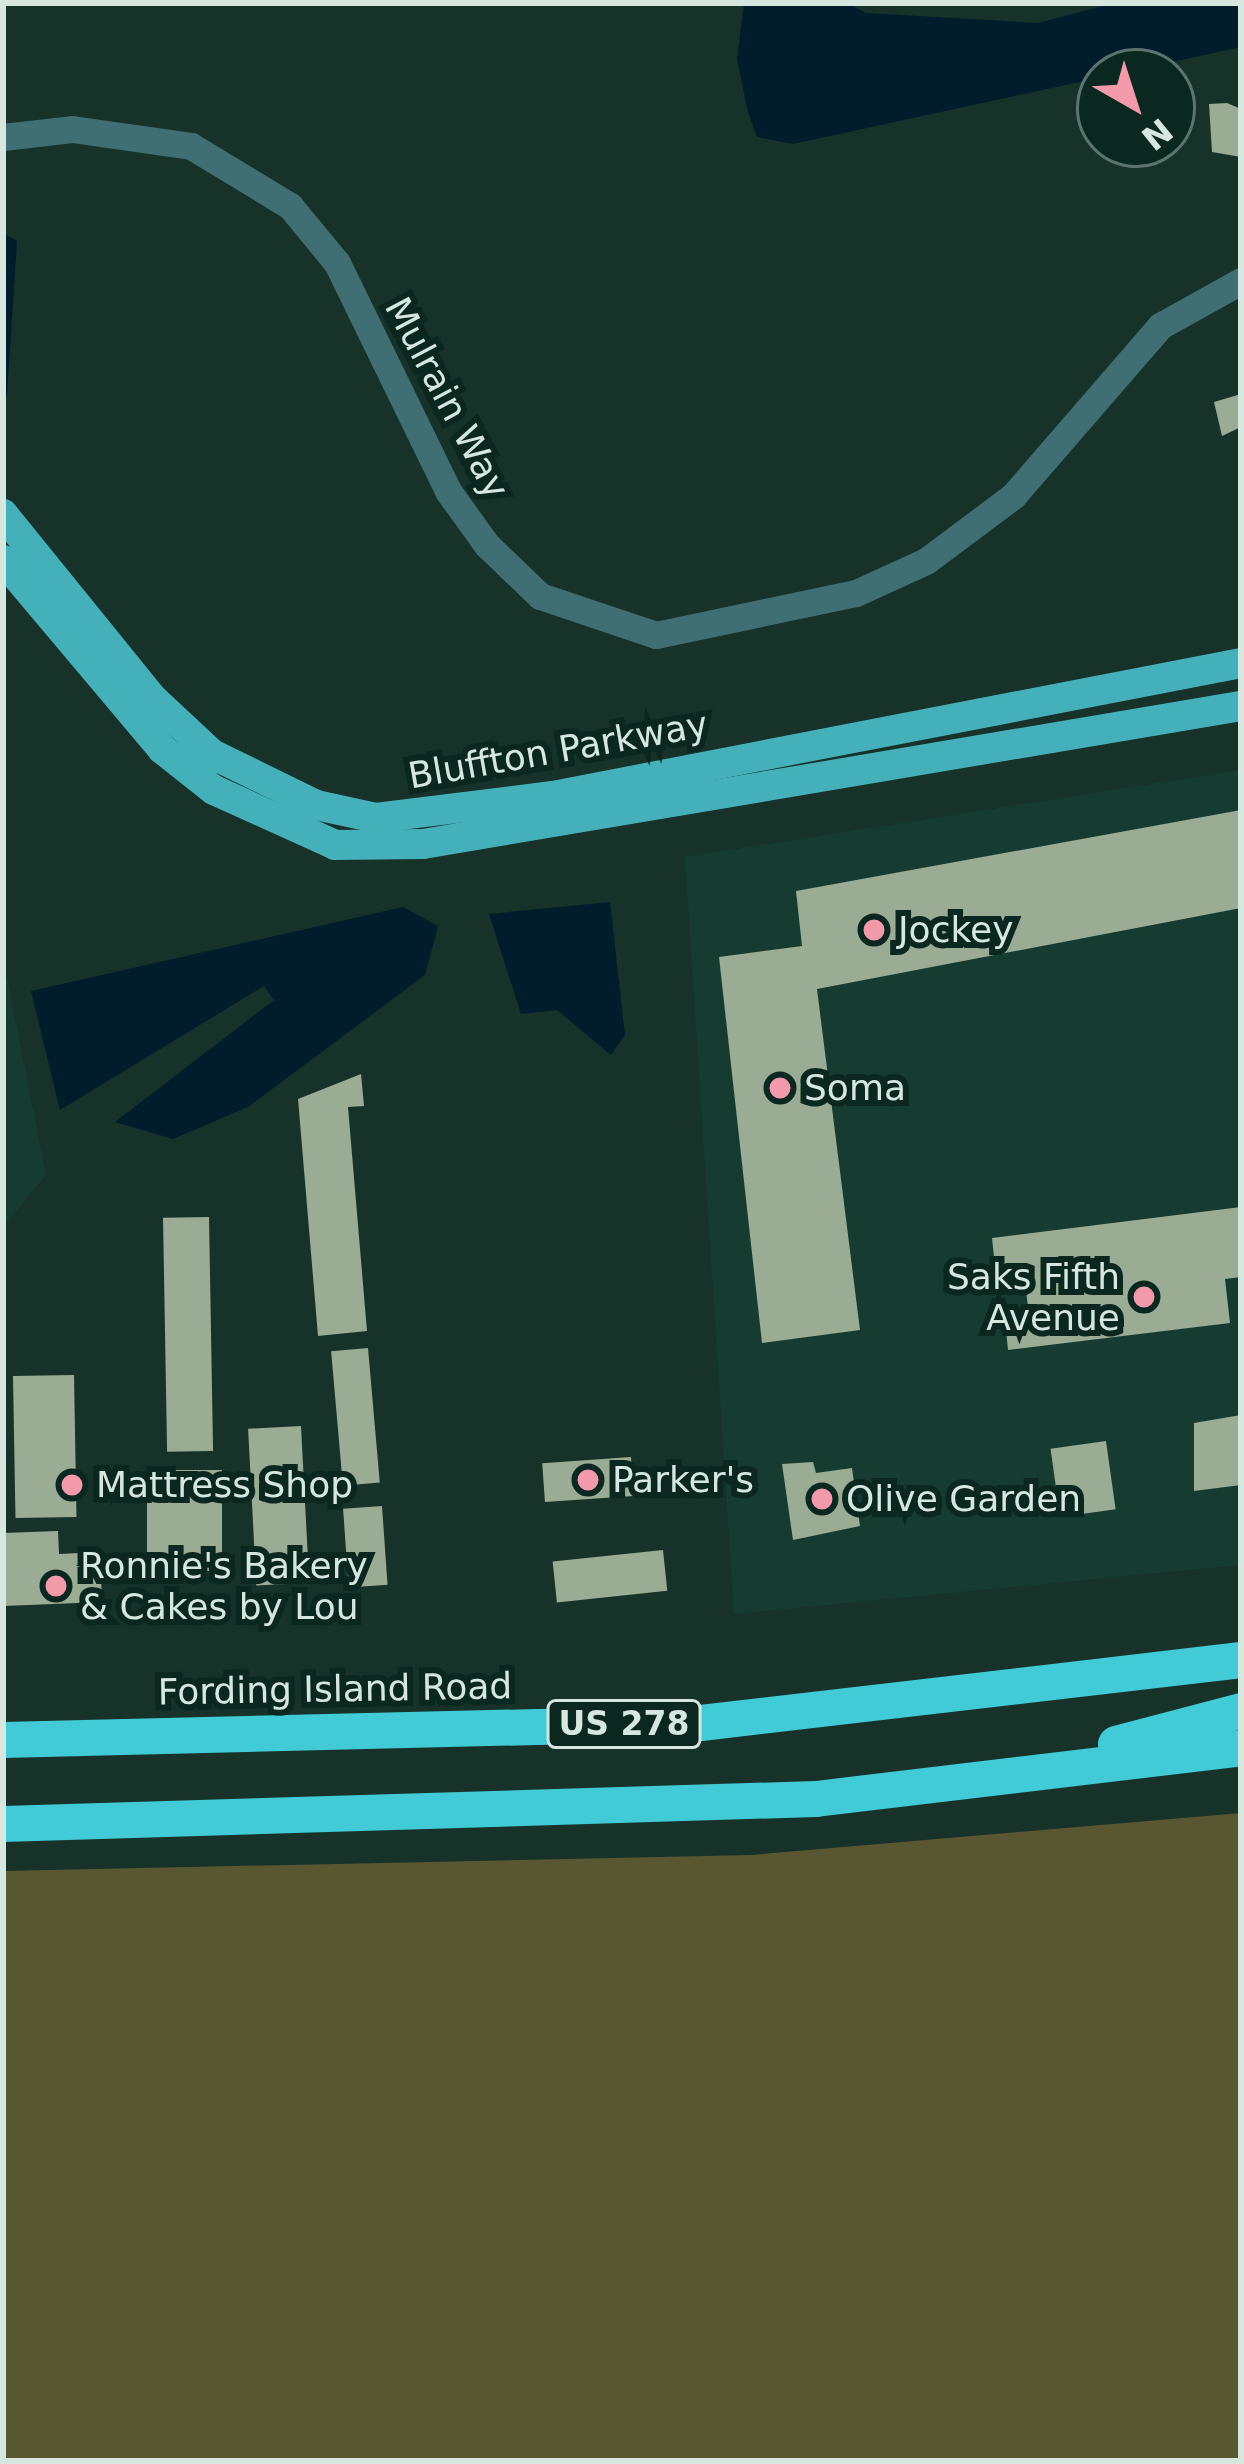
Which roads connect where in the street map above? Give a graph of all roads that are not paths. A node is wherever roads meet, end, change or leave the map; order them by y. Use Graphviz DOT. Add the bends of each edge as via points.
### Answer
graph roads {
  1 [pos="3,137"];
  2 [pos="1241,281"];
  3 [pos="3,514"];
  4 [pos="3,560"];
  5 [pos="1241,663"];
  6 [pos="1241,706"];
  7 [pos="1241,1660"];
  8 [pos="1241,1712"];
  9 [pos="3,1740"];
  10 [pos="1241,1748"];
  11 [pos="979,1779"];
  12 [pos="3,1824"];
  1 -- 2 [label="street, Mulrain Way" via="72,129 191,146 290,206 337,263 448,491 487,545 540,596 656,635 856,593 926,561 1013,496 1160,326"];
  3 -- 5 [label="main road, Bluffton Parkway" via="154,699 212,754 316,806 376,818 554,796"];
  4 -- 6 [label="main road, Bluffton Parkway" via="162,749 214,790 335,845 423,844"];
  7 -- 9 [label="highway, Fording Island Road / US 278" via="701,1723"];
  8 -- 11 [label="highway"];
  10 -- 11 [label="highway, US 278"];
  11 -- 12 [label="highway, US 278" via="816,1799"];
}
